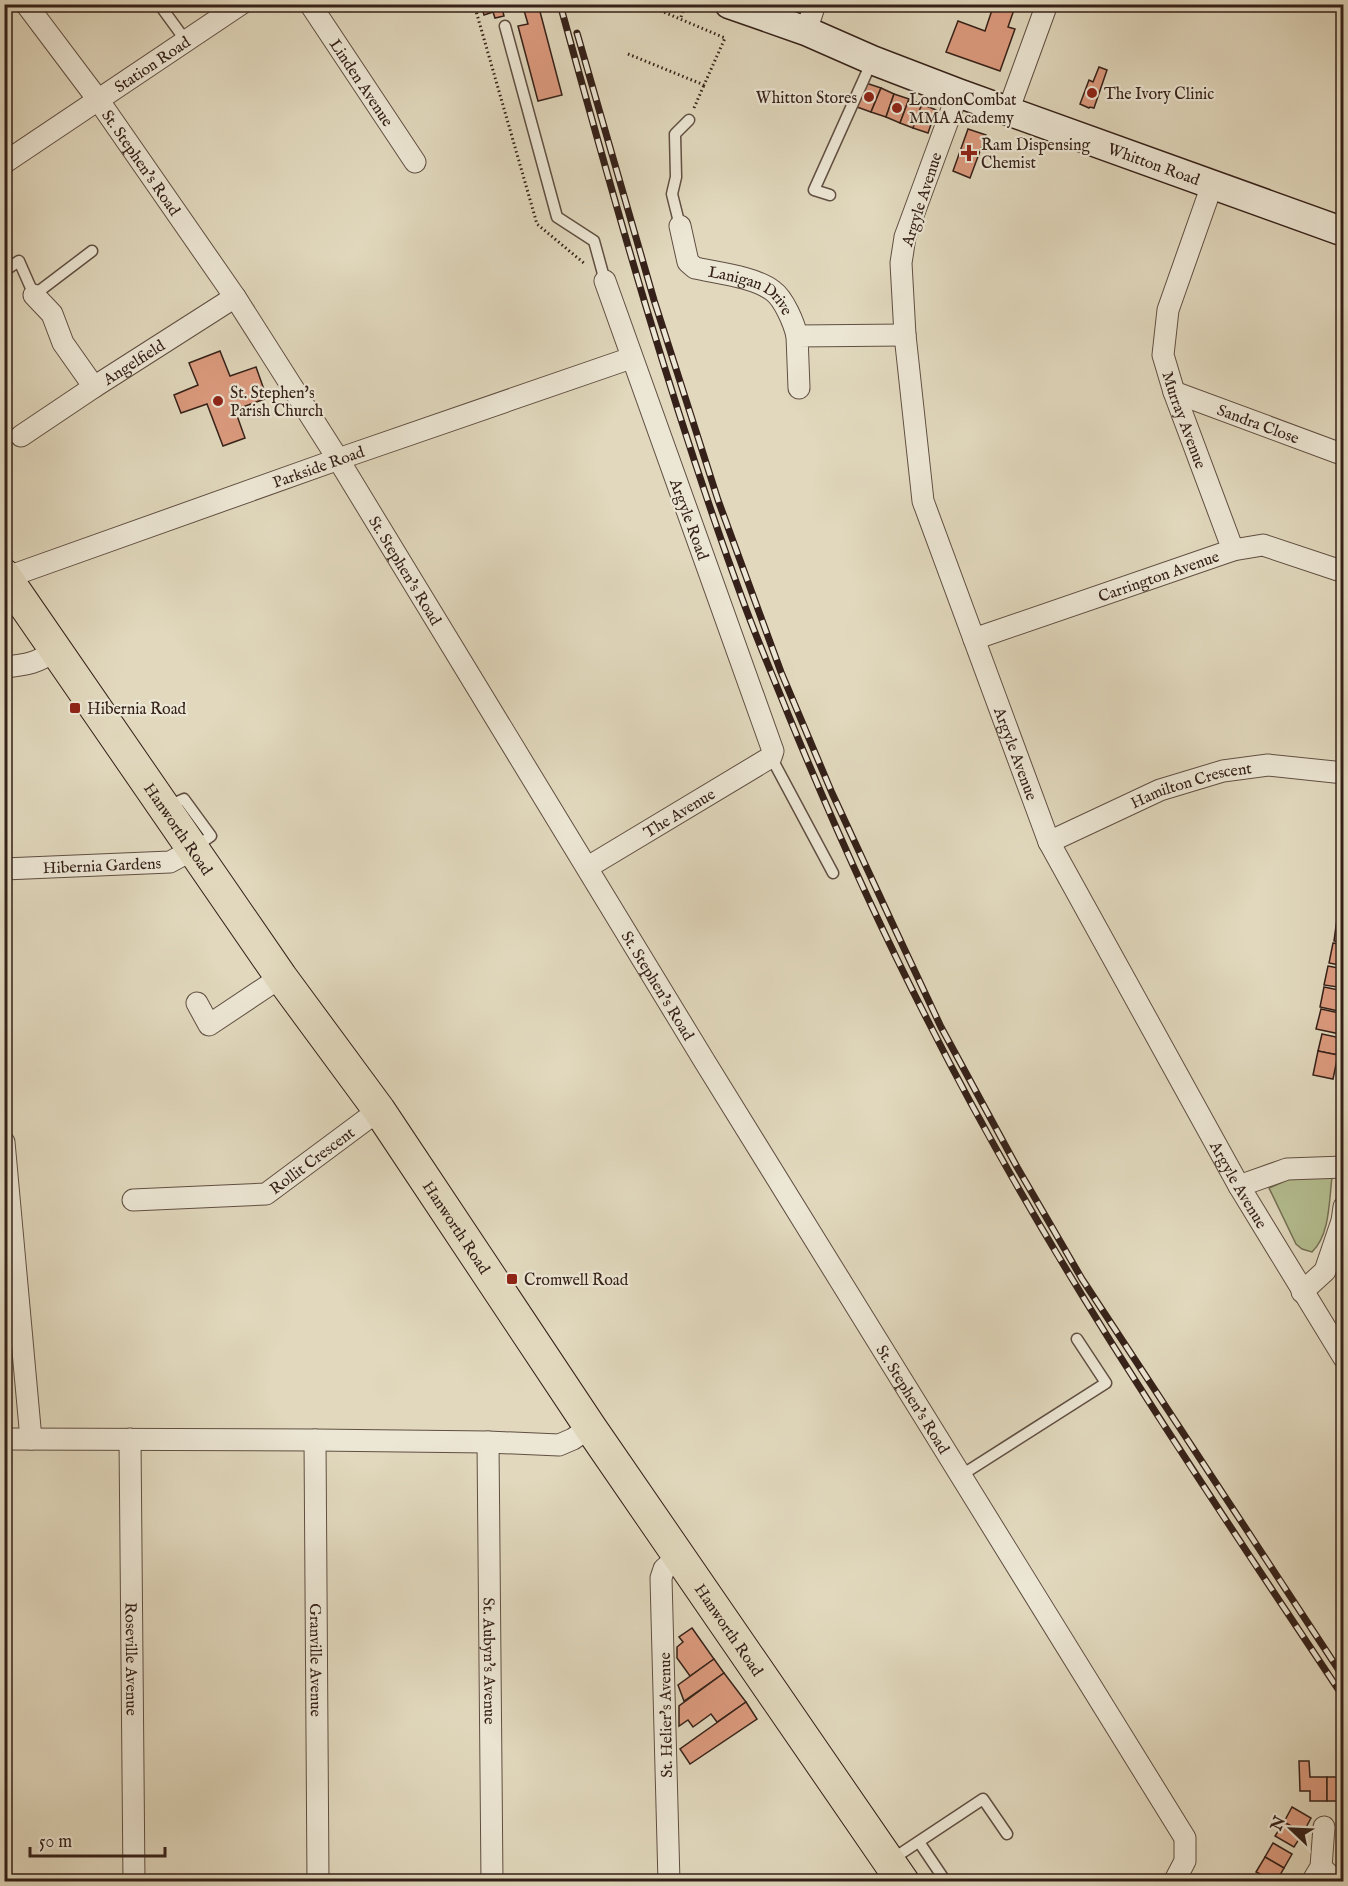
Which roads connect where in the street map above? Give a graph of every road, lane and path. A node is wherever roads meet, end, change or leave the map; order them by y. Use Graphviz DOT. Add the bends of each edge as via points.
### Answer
graph roads {
  1 [pos="26,4"];
  2 [pos="159,4"];
  3 [pos="241,4"];
  4 [pos="310,4"];
  5 [pos="685,4"];
  6 [pos="729,4"];
  7 [pos="1047,4"];
  8 [pos="647,5"];
  9 [pos="812,11"];
  10 [pos="680,18"];
  11 [pos="505,26"];
  12 [pos="186,41"];
  13 [pos="628,54"];
  14 [pos="872,60"];
  15 [pos="704,85"];
  16 [pos="958,93"];
  17 [pos="99,101"];
  18 [pos="1008,111"];
  19 [pos="689,120"];
  20 [pos="415,162"];
  21 [pos="4,163"];
  22 [pos="1212,185"];
  23 [pos="830,195"];
  24 [pos="680,226"];
  25 [pos="1344,232"];
  26 [pos="92,251"];
  27 [pos="4,271"];
  28 [pos="605,281"];
  29 [pos="34,295"];
  30 [pos="235,297"];
  31 [pos="905,335"];
  32 [pos="797,336"];
  33 [pos="631,358"];
  34 [pos="94,387"];
  35 [pos="799,388"];
  36 [pos="1174,392"];
  37 [pos="21,436"];
  38 [pos="1344,454"];
  39 [pos="338,459"];
  40 [pos="1233,550"];
  41 [pos="1344,572"];
  42 [pos="5,576"];
  43 [pos="974,639"];
  44 [pos="57,649"];
  45 [pos="4,667"];
  46 [pos="771,757"];
  47 [pos="1344,773"];
  48 [pos="1049,842"];
  49 [pos="194,849"];
  50 [pos="588,867"];
  51 [pos="4,869"];
  52 [pos="834,873"];
  53 [pos="281,977"];
  54 [pos="197,1003"];
  55 [pos="379,1110"];
  56 [pos="4,1142"];
  57 [pos="1344,1167"];
  58 [pos="1239,1186"];
  59 [pos="133,1200"];
  60 [pos="1344,1207"];
  61 [pos="1302,1292"];
  62 [pos="1077,1339"];
  63 [pos="1344,1358"];
  64 [pos="590,1427"];
  65 [pos="4,1439"];
  66 [pos="31,1439"];
  67 [pos="130,1439"];
  68 [pos="315,1440"];
  69 [pos="488,1442"];
  70 [pos="960,1476"];
  71 [pos="679,1556"];
  72 [pos="1324,1827"];
  73 [pos="1007,1834"];
  74 [pos="919,1842"];
  75 [pos="896,1871"];
  76 [pos="1323,1877"];
  77 [pos="134,1881"];
  78 [pos="318,1881"];
  79 [pos="492,1881"];
  80 [pos="669,1881"];
  81 [pos="946,1881"];
  82 [pos="1174,1881"];
  1 -- 17 [label="street, St. Stephen's Road"];
  2 -- 12 [label="lane"];
  3 -- 12 [label="street, Station Road"];
  4 -- 20 [label="street, Linden Avenue"];
  5 -- 10 [label="path"];
  6 -- 9 [label="main road, Whitton Road"];
  7 -- 18 [label="street"];
  8 -- 10 [label="path"];
  9 -- 14 [label="main road, Whitton Road"];
  10 -- 15 [label="path" via="725,38"];
  11 -- 28 [label="lane" via="557,217 594,241"];
  12 -- 17 [label="street, Station Road"];
  13 -- 15 [label="path"];
  14 -- 16 [label="main road, Whitton Road"];
  14 -- 23 [label="lane" via="814,190"];
  15 -- 19 [label="path"];
  16 -- 18 [label="main road, Whitton Road"];
  16 -- 31 [label="street, Argyle Avenue" via="904,237"];
  17 -- 21 [label="street, Station Road"];
  17 -- 30 [label="street, St. Stephen's Road"];
  18 -- 22 [label="main road, Whitton Road"];
  19 -- 24 [label="lane" via="675,134 676,177 672,194"];
  22 -- 25 [label="main road, Whitton Road"];
  22 -- 36 [label="street, Murray Avenue" via="1168,310 1163,355"];
  24 -- 32 [label="street, Lanigan Drive" via="688,262 695,268 759,283 775,292 794,321"];
  26 -- 29 [label="lane"];
  27 -- 29 [label="lane" via="19,261"];
  28 -- 33 [label="street, Argyle Road"];
  29 -- 34 [label="street, Angelfield" via="52,314 63,343"];
  30 -- 34 [label="street, Angelfield"];
  30 -- 39 [label="street, St. Stephen's Road"];
  31 -- 32 [label="street, Lanigan Drive"];
  31 -- 43 [label="street, Argyle Avenue" via="923,501"];
  32 -- 35 [label="street, Lanigan Drive"];
  33 -- 39 [label="street, Parkside Road"];
  33 -- 46 [label="street, Argyle Road" via="773,751"];
  34 -- 37 [label="street"];
  36 -- 38 [label="street, Sandra Close"];
  36 -- 40 [label="street, Murray Avenue"];
  39 -- 42 [label="street, Parkside Road"];
  39 -- 50 [label="street, St. Stephen's Road"];
  40 -- 41 [label="street, Carrington Avenue" via="1263,545"];
  40 -- 43 [label="street, Carrington Avenue"];
  42 -- 44 [label="main road, Hanworth Road"];
  43 -- 48 [label="street, Argyle Avenue"];
  44 -- 45 [label="street" via="27,665"];
  44 -- 49 [label="main road, Hanworth Road"];
  46 -- 50 [label="street, The Avenue"];
  46 -- 52 [label="lane"];
  47 -- 48 [label="street, Hamilton Crescent" via="1268,765 1223,771 1160,790"];
  48 -- 58 [label="street, Argyle Avenue"];
  49 -- 51 [label="street, Hibernia Gardens" via="170,862"];
  49 -- 53 [label="main road, Hanworth Road"];
  50 -- 70 [label="street, St. Stephen's Road"];
  53 -- 54 [label="street" via="209,1025"];
  53 -- 55 [label="main road, Hanworth Road"];
  55 -- 59 [label="street, Rollit Crescent" via="266,1194"];
  55 -- 64 [label="main road, Hanworth Road"];
  56 -- 66 [label="street"];
  57 -- 58 [label="street" via="1287,1169"];
  58 -- 61 [label="street, Argyle Avenue"];
  60 -- 61 [label="street" via="1325,1271"];
  61 -- 63 [label="street, Argyle Avenue"];
  62 -- 70 [label="lane" via="1106,1383"];
  64 -- 69 [label="street" via="559,1445"];
  64 -- 71 [label="main road, Hanworth Road"];
  65 -- 66 [label="street"];
  66 -- 67 [label="street"];
  67 -- 68 [label="street"];
  67 -- 77 [label="street, Roseville Avenue"];
  68 -- 69 [label="street"];
  68 -- 78 [label="street, Granville Avenue"];
  69 -- 79 [label="street, St. Aubyn's Avenue"];
  70 -- 82 [label="street, St. Stephen's Road" via="1185,1838 1185,1861"];
  71 -- 75 [label="main road, Hanworth Road"];
  71 -- 80 [label="street, St. Helier's Avenue" via="664,1569 661,1578"];
  72 -- 76 [label="street"];
  73 -- 74 [label="lane" via="982,1798"];
  74 -- 75 [label="lane"];
  74 -- 81 [label="lane"];
}
